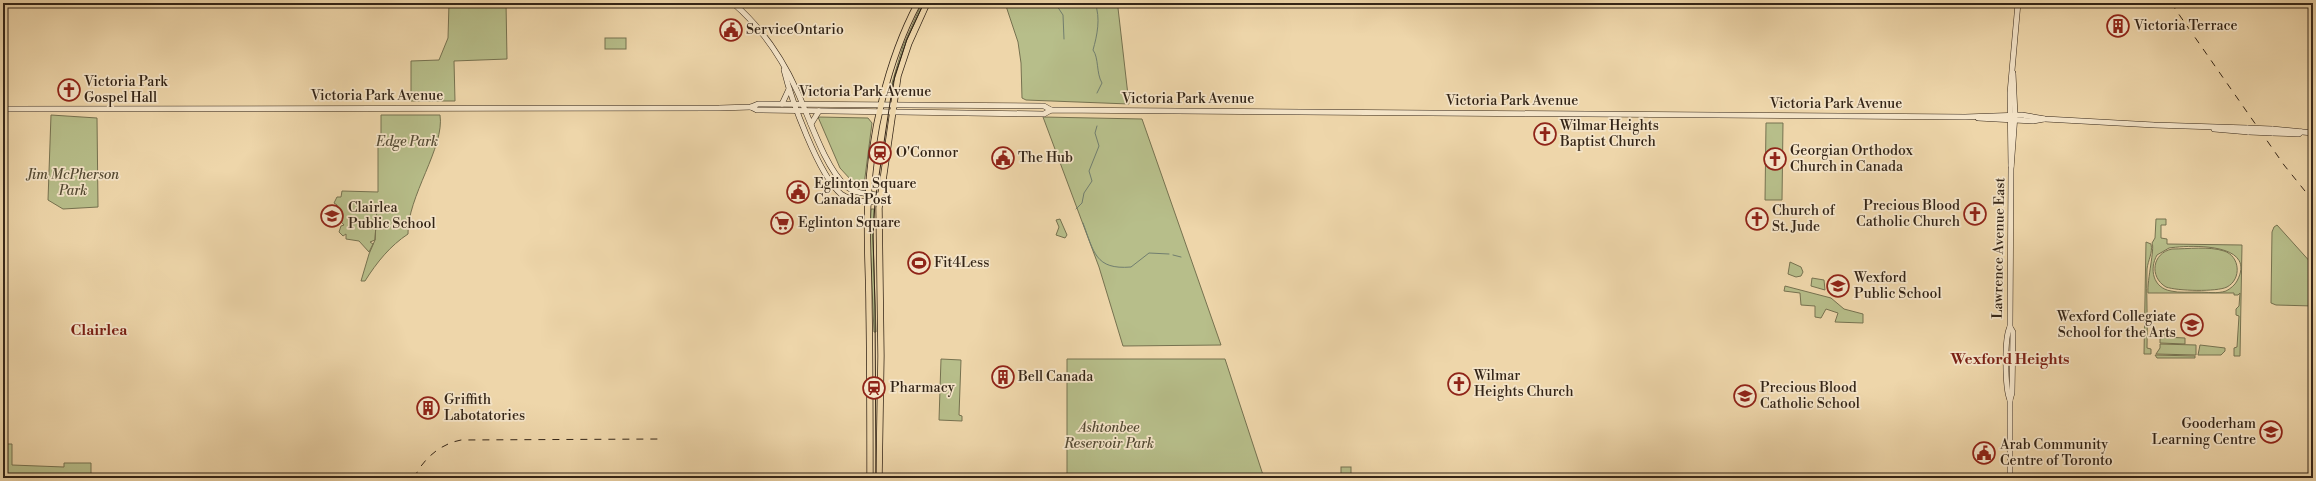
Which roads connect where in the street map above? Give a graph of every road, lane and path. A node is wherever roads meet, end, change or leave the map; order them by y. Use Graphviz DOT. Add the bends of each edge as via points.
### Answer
graph roads {
  1 [pos="733,3"];
  2 [pos="918,3"];
  3 [pos="928,3"];
  4 [pos="2018,3"];
  5 [pos="782,63"];
  6 [pos="789,86"];
  7 [pos="782,104"];
  8 [pos="795,104"];
  9 [pos="803,104"];
  10 [pos="882,104"];
  11 [pos="893,104"];
  12 [pos="750,107"];
  13 [pos="3,109"];
  14 [pos="786,110"];
  15 [pos="1051,110"];
  16 [pos="798,111"];
  17 [pos="806,111"];
  18 [pos="819,111"];
  19 [pos="880,112"];
  20 [pos="892,112"];
  21 [pos="2012,117"];
  22 [pos="803,123"];
  23 [pos="811,124"];
  24 [pos="2313,133"];
  25 [pos="868,194"];
  26 [pos="880,195"];
  27 [pos="868,202"];
  28 [pos="879,202"];
  29 [pos="870,478"];
  30 [pos="879,478"];
  31 [pos="2010,478"];
  1 -- 5 [label="main road" via="759,29"];
  2 -- 10 [label="main road" via="898,45"];
  3 -- 11 [label="main road" via="904,54"];
  4 -- 21 [label="main road, Lawrence Avenue East" via="2012,73"];
  5 -- 6 [label="main road"];
  5 -- 9 [label="main road"];
  6 -- 7 [label="main road"];
  6 -- 8 [label="main road"];
  7 -- 8 [label="main road, Victoria Park Avenue"];
  7 -- 12 [label="main road, Victoria Park Avenue" via="758,104"];
  8 -- 9 [label="main road, Victoria Park Avenue"];
  8 -- 16 [label="main road"];
  9 -- 10 [label="main road, Victoria Park Avenue"];
  9 -- 17 [label="main road"];
  10 -- 11 [label="main road, Victoria Park Avenue"];
  10 -- 19 [label="main road"];
  11 -- 15 [label="main road, Victoria Park Avenue" via="1044,106"];
  11 -- 20 [label="main road"];
  12 -- 13 [label="main road, Victoria Park Avenue"];
  12 -- 14 [label="main road, Victoria Park Avenue" via="757,110"];
  14 -- 16 [label="main road, Victoria Park Avenue"];
  14 -- 22 [label="main road"];
  15 -- 20 [label="main road, Victoria Park Avenue" via="1044,114"];
  15 -- 21 [label="main road, Victoria Park Avenue"];
  16 -- 17 [label="main road, Victoria Park Avenue"];
  16 -- 22 [label="main road"];
  17 -- 18 [label="main road, Victoria Park Avenue"];
  17 -- 23 [label="main road"];
  18 -- 19 [label="main road, Victoria Park Avenue"];
  18 -- 23 [label="main road"];
  19 -- 20 [label="main road, Victoria Park Avenue"];
  19 -- 25 [label="main road"];
  20 -- 26 [label="main road"];
  21 -- 24 [label="main road, Victoria Park Avenue, bridge" via="2034,116 2045,119"];
  21 -- 31 [label="main road, Lawrence Avenue East" via="2009,160 2012,169 2010,327 2007,332"];
  22 -- 27 [label="main road" via="833,186 847,197"];
  23 -- 25 [label="main road" via="841,181 851,190"];
  25 -- 26 [label="main road"];
  25 -- 27 [label="main road"];
  26 -- 28 [label="main road"];
  27 -- 28 [label="main road"];
  27 -- 29 [label="main road"];
  28 -- 30 [label="main road"];
}
